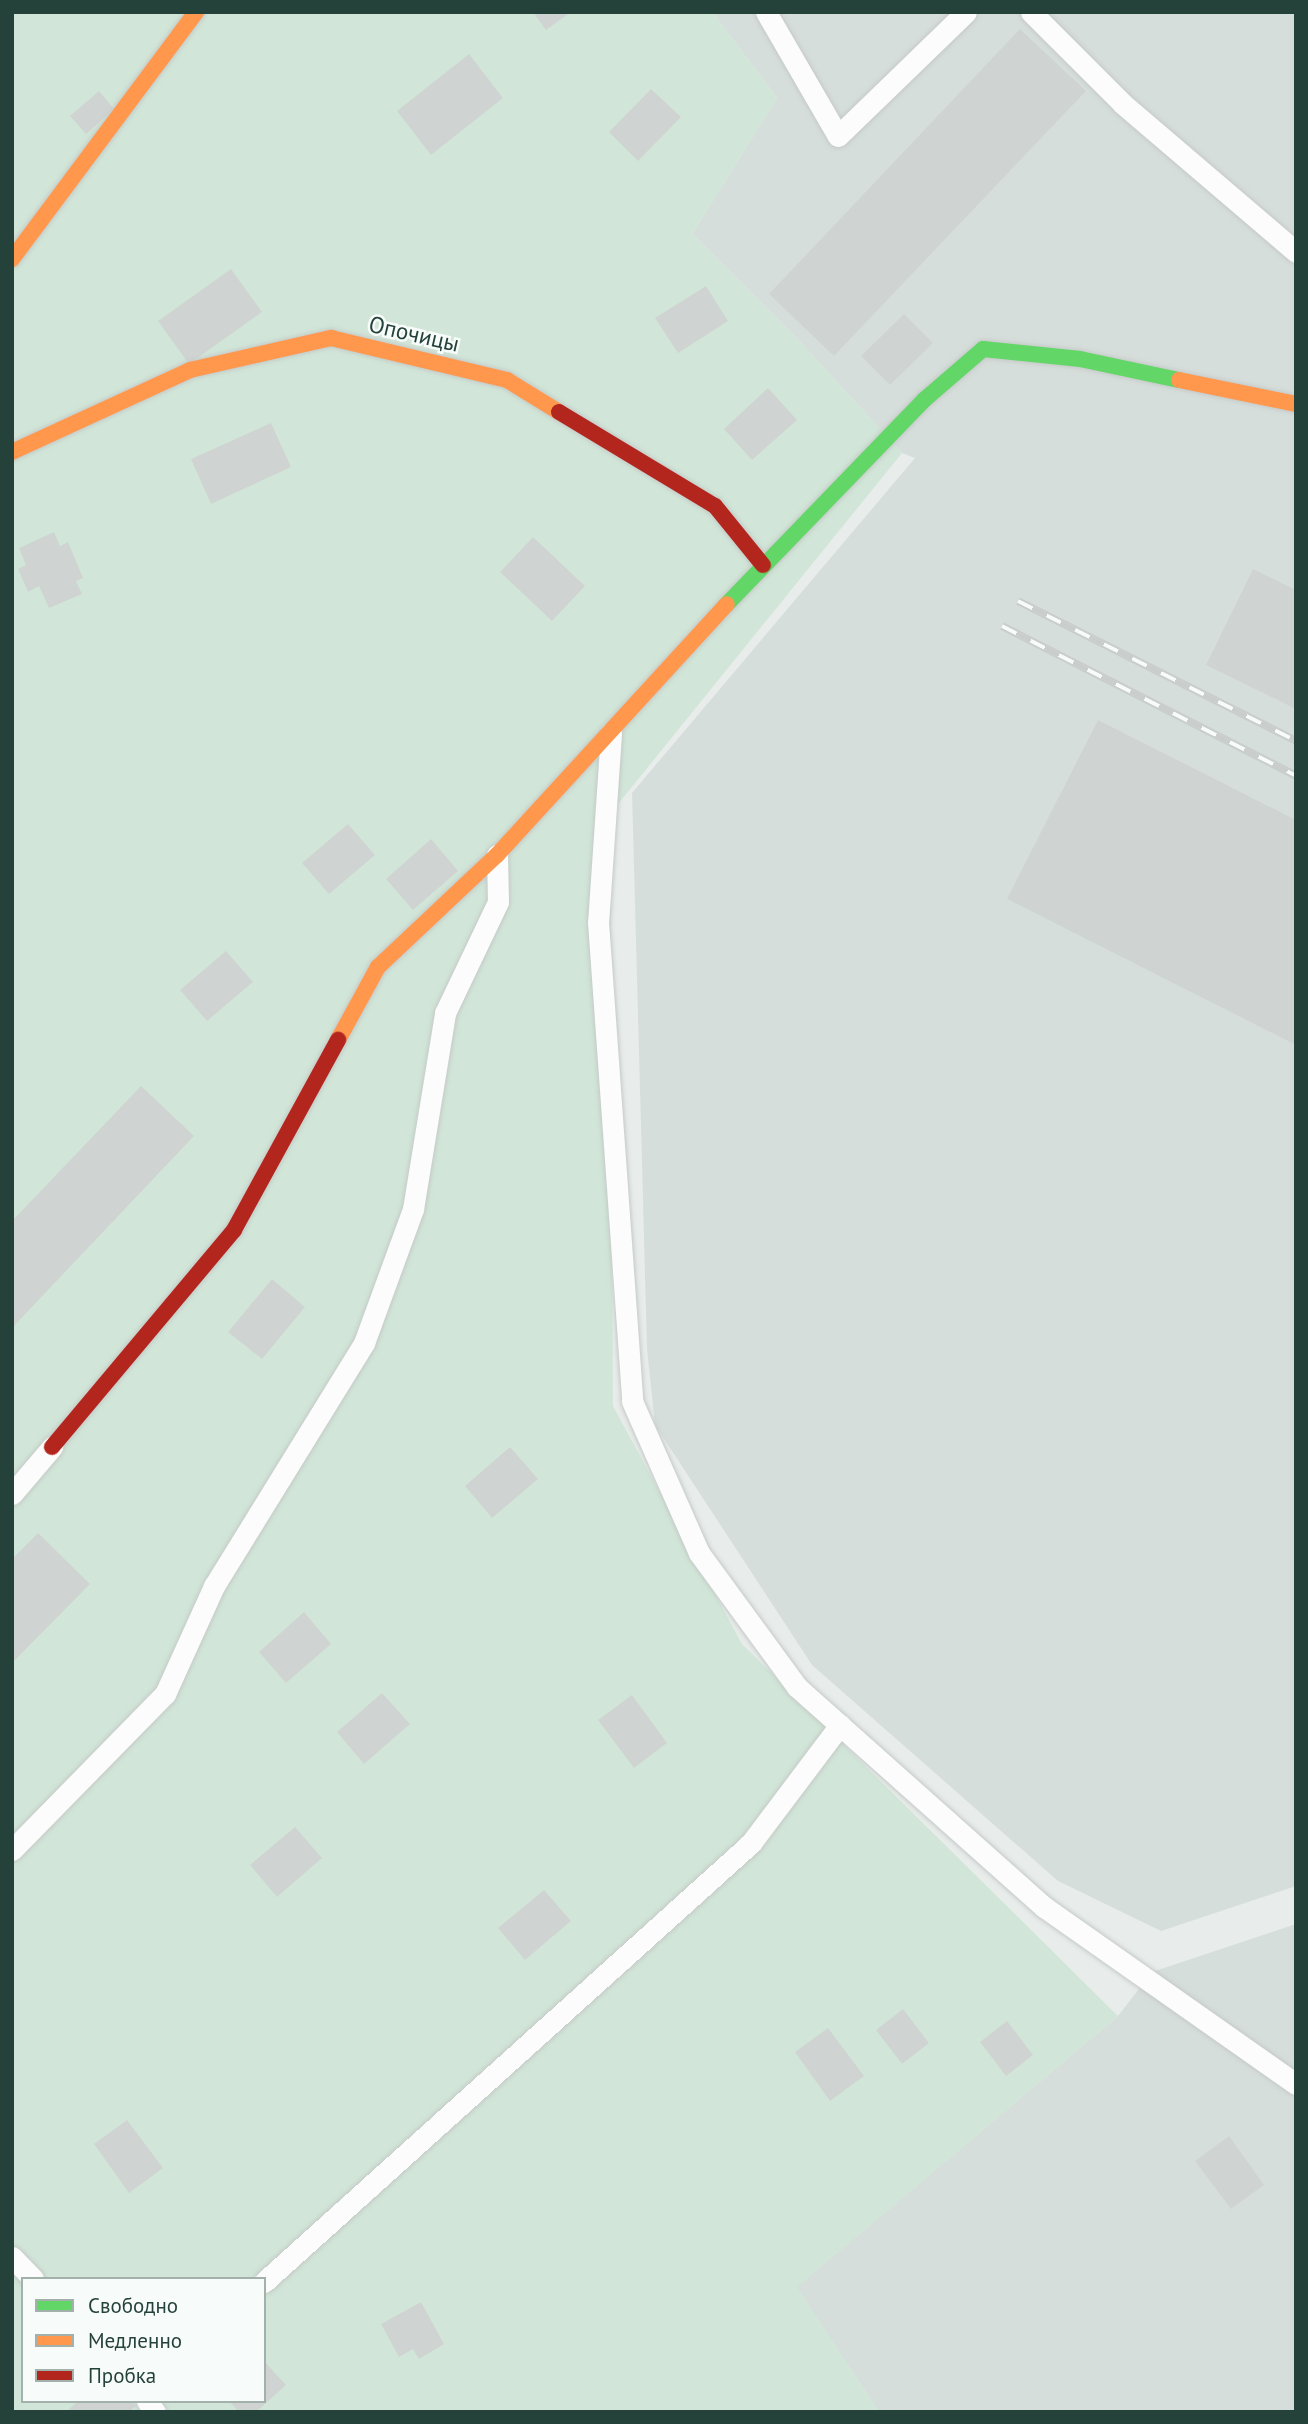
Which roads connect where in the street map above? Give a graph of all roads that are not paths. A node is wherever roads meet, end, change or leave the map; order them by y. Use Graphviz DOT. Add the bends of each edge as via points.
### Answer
graph roads {
  1 [pos="196,12"];
  2 [pos="766,12"];
  3 [pos="967,12"];
  4 [pos="1031,12"];
  5 [pos="1296,252"];
  6 [pos="12,259"];
  7 [pos="1296,404"];
  8 [pos="12,452"];
  9 [pos="763,565"];
  10 [pos="611,733"];
  11 [pos="497,855"];
  12 [pos="52,1447"];
  13 [pos="12,1494"];
  14 [pos="840,1726"];
  15 [pos="12,1850"];
  16 [pos="1296,2084"];
  17 [pos="12,2257"];
  18 [pos="31,2277"];
  19 [pos="266,2280"];
  1 -- 6 [label="street"];
  2 -- 3 [label="lane" via="838,136"];
  4 -- 5 [label="lane" via="1123,104"];
  7 -- 9 [label="street" via="1080,359 983,349 924,400"];
  8 -- 9 [label="street, Опочицы" via="190,370 331,338 507,380 715,506"];
  9 -- 10 [label="street"];
  10 -- 11 [label="street"];
  10 -- 14 [label="lane" via="598,922 632,1401 699,1553 797,1687"];
  11 -- 12 [label="street" via="378,967 234,1230"];
  11 -- 15 [label="lane" via="498,902 444,1013 413,1209 363,1343 214,1586 165,1694"];
  12 -- 13 [label="lane"];
  14 -- 16 [label="lane" via="1044,1907"];
  14 -- 19 [label="lane" via="751,1843"];
  17 -- 18 [label="lane"];
}
